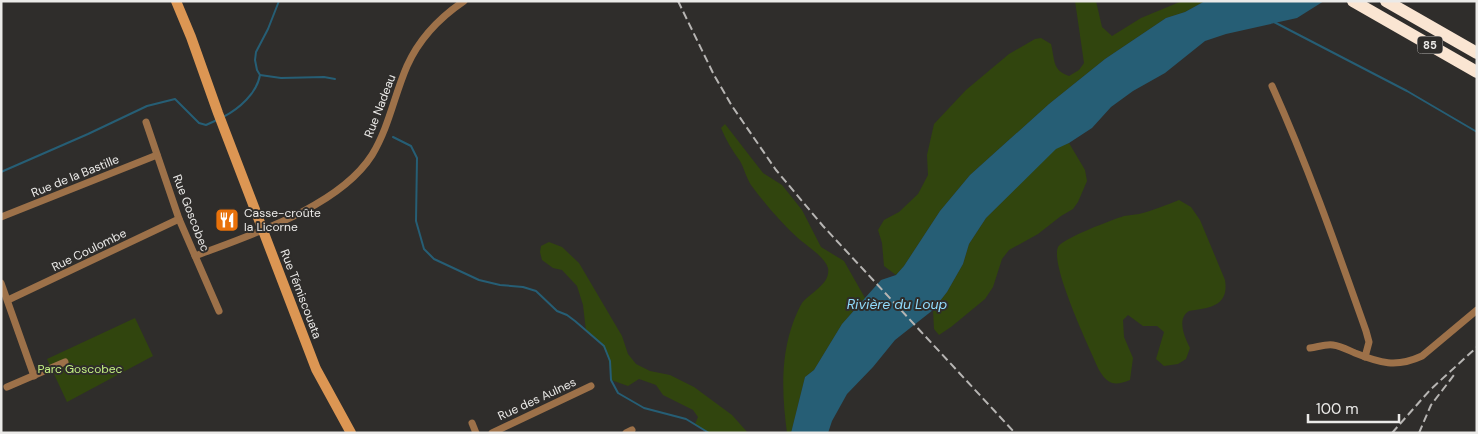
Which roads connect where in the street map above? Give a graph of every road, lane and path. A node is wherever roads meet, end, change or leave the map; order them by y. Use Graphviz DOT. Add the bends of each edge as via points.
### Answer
graph roads {
  1 [pos="177,1"];
  2 [pos="464,1"];
  3 [pos="1354,1"];
  4 [pos="1386,1"];
  5 [pos="1477,53"];
  6 [pos="1477,72"];
  7 [pos="1272,86"];
  8 [pos="146,122"];
  9 [pos="157,155"];
  10 [pos="1,217"];
  11 [pos="179,219"];
  12 [pos="263,230"];
  13 [pos="196,256"];
  14 [pos="1,283"];
  15 [pos="8,300"];
  16 [pos="1477,310"];
  17 [pos="219,311"];
  18 [pos="1310,348"];
  19 [pos="1365,357"];
  20 [pos="65,362"];
  21 [pos="34,376"];
  22 [pos="591,386"];
  23 [pos="7,387"];
  24 [pos="472,423"];
  25 [pos="350,433"];
  26 [pos="476,433"];
  27 [pos="492,433"];
  1 -- 12 [label="main road, Rue Témiscouata"];
  2 -- 12 [label="street, Rue Nadeau" via="434,26 415,51 384,132 359,172 307,209"];
  3 -- 6 [label="highway, 85"];
  4 -- 5 [label="highway, 85"];
  7 -- 19 [label="street" via="1366,332 1369,342"];
  8 -- 9 [label="street, Rue Goscobec"];
  9 -- 10 [label="street, Rue de la Bastille"];
  9 -- 11 [label="street, Rue Goscobec"];
  11 -- 13 [label="street, Rue Goscobec"];
  11 -- 15 [label="street, Rue Coulombe"];
  12 -- 13 [label="street, Rue Nadeau"];
  12 -- 25 [label="main road, Rue Témiscouata" via="316,369"];
  13 -- 17 [label="street, Rue Goscobec"];
  14 -- 15 [label="street"];
  15 -- 21 [label="street"];
  16 -- 19 [label="street" via="1422,356 1401,363"];
  18 -- 19 [label="street" via="1333,345"];
  20 -- 21 [label="street"];
  21 -- 23 [label="street"];
  22 -- 27 [label="street, Rue des Aulnes"];
  24 -- 26 [label="street"];
}
